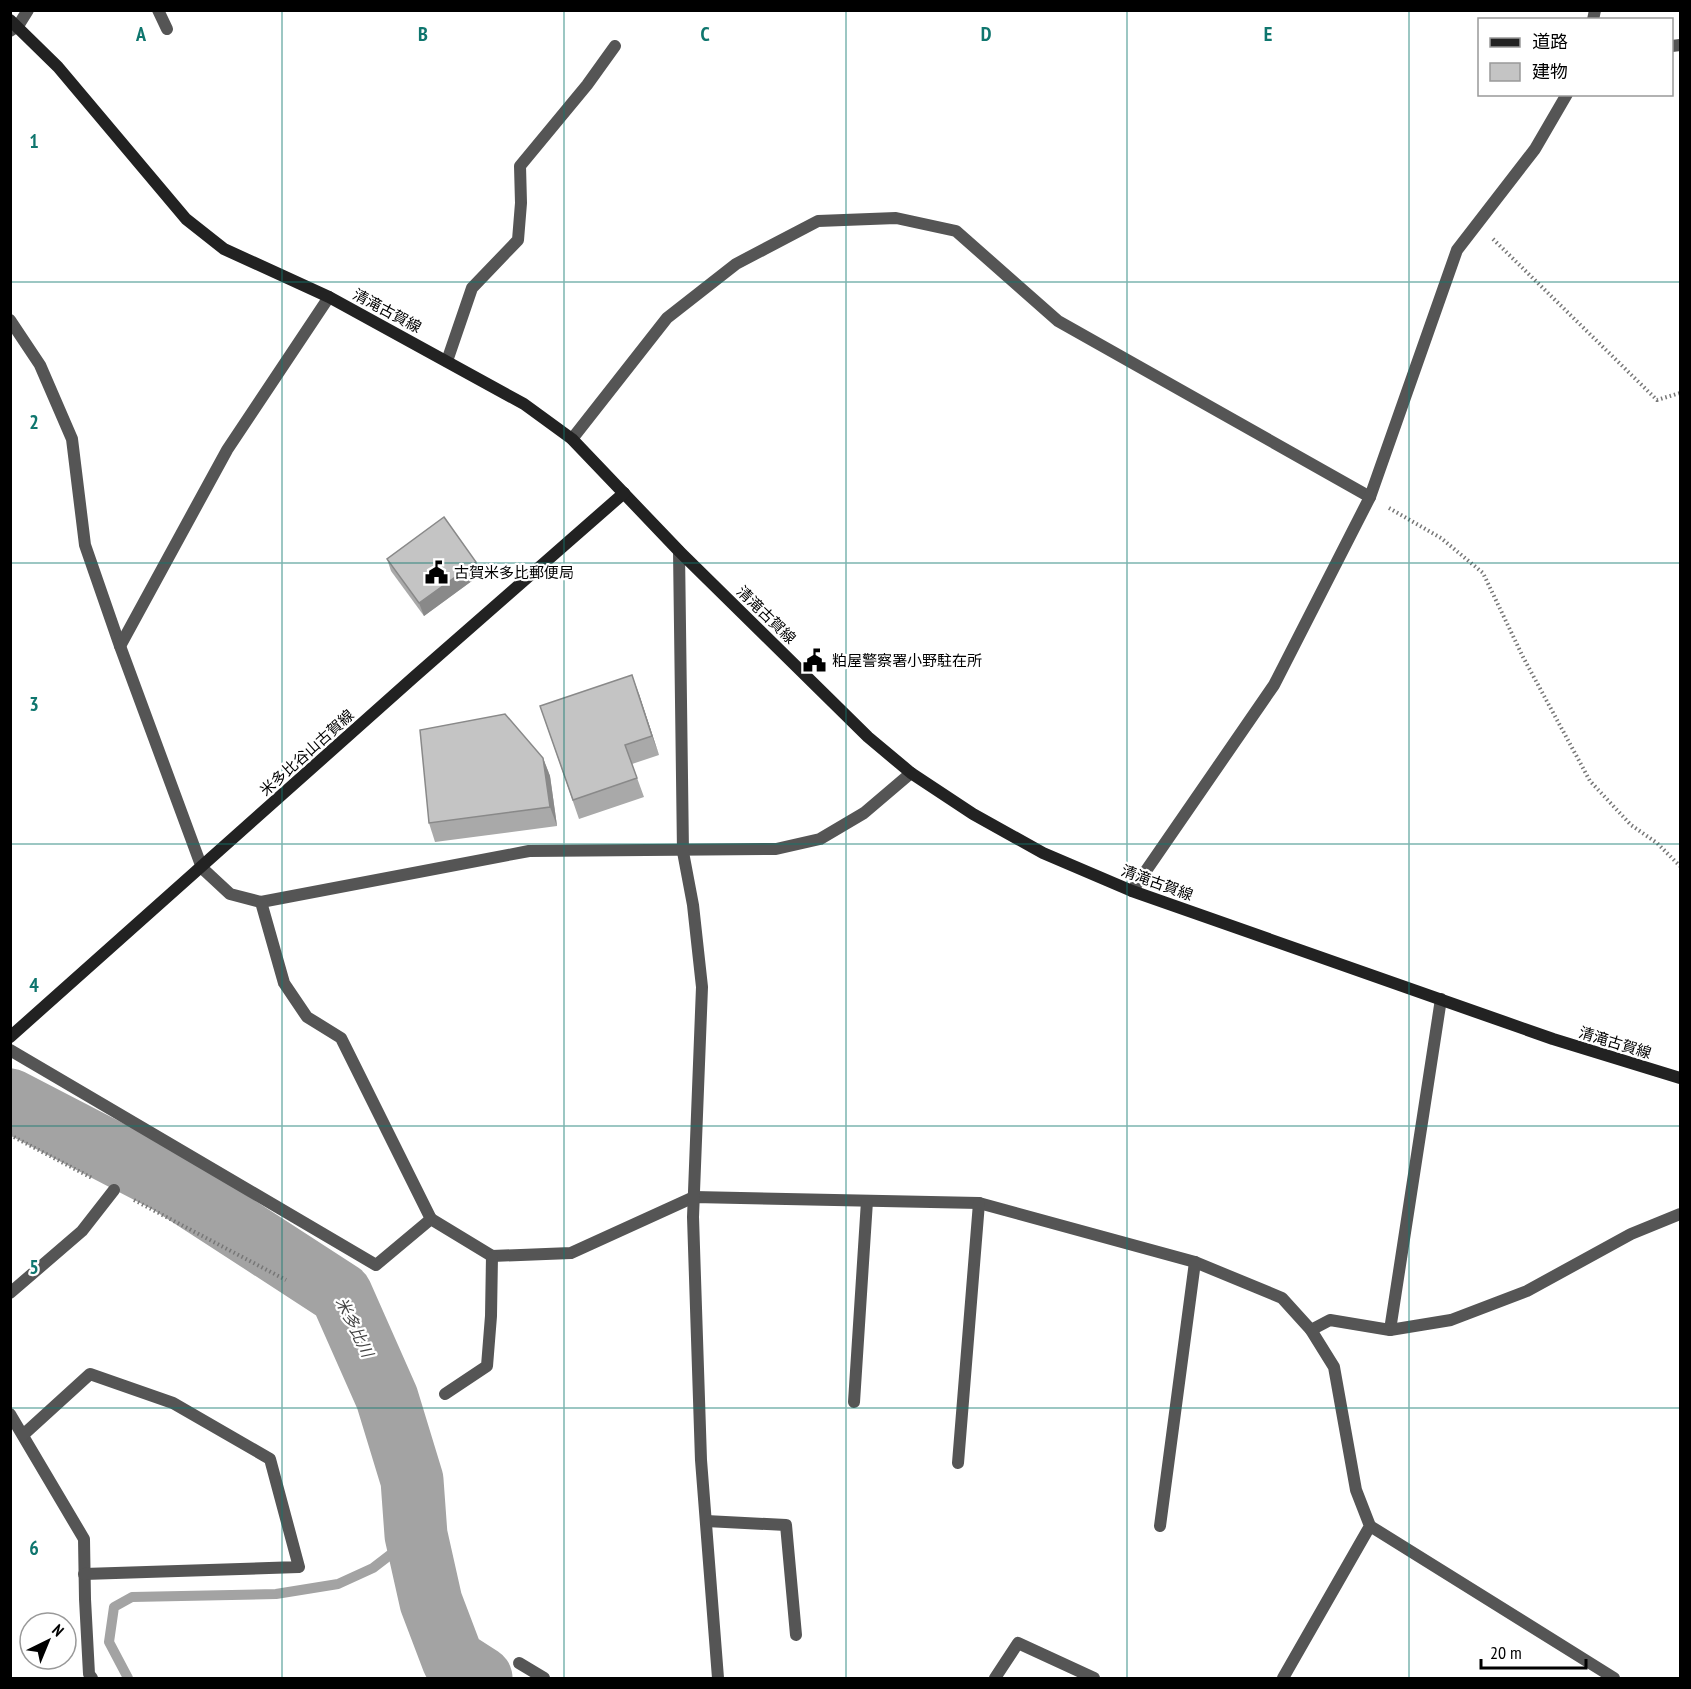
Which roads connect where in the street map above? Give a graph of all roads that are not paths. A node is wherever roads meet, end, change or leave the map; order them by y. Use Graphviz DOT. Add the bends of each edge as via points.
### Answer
graph roads {
  1 [pos="28,10"];
  2 [pos="158,10"];
  3 [pos="13,26"];
  4 [pos="167,29"];
  5 [pos="615,46"];
  6 [pos="1566,96"];
  7 [pos="329,297"];
  8 [pos="10,320"];
  9 [pos="447,361"];
  10 [pos="572,439"];
  11 [pos="624,493"];
  12 [pos="1370,497"];
  13 [pos="679,551"];
  14 [pos="120,646"];
  15 [pos="911,773"];
  16 [pos="683,852"];
  17 [pos="202,868"];
  18 [pos="1132,891"];
  19 [pos="261,902"];
  20 [pos="1441,999"];
  21 [pos="10,1037"];
  22 [pos="10,1050"];
  23 [pos="1680,1078"];
  24 [pos="114,1190"];
  25 [pos="694,1197"];
  26 [pos="867,1201"];
  27 [pos="979,1203"];
  28 [pos="1680,1214"];
  29 [pos="430,1219"];
  30 [pos="492,1256"];
  31 [pos="1195,1262"];
  32 [pos="10,1293"];
  33 [pos="1311,1330"];
  34 [pos="1390,1330"];
  35 [pos="445,1394"];
  36 [pos="854,1402"];
  37 [pos="10,1414"];
  38 [pos="23,1435"];
  39 [pos="958,1463"];
  40 [pos="706,1521"];
  41 [pos="1160,1526"];
  42 [pos="1370,1526"];
  43 [pos="84,1574"];
  44 [pos="796,1635"];
  45 [pos="519,1663"];
  46 [pos="92,1678"];
  47 [pos="544,1678"];
  48 [pos="718,1678"];
  49 [pos="995,1678"];
  50 [pos="1094,1678"];
  51 [pos="1283,1678"];
  52 [pos="1614,1678"];
  1 -- 3 [label="street"];
  2 -- 4 [label="street"];
  3 -- 7 [label="main road, 清滝古賀線" via="58,67 186,219 224,249"];
  5 -- 9 [label="street" via="520,166 518,240 472,288"];
  6 -- 12 [label="street" via="1534,149 1458,250"];
  7 -- 9 [label="main road, 清滝古賀線"];
  7 -- 14 [label="street" via="227,450"];
  8 -- 14 [label="street" via="40,365 72,439 85,545"];
  9 -- 10 [label="main road, 清滝古賀線" via="525,404"];
  10 -- 11 [label="main road, 清滝古賀線"];
  10 -- 12 [label="street" via="667,318 736,264 818,221 896,218 956,231 1058,321"];
  11 -- 13 [label="main road, 清滝古賀線"];
  11 -- 17 [label="main road, 米多比谷山古賀線"];
  12 -- 18 [label="street" via="1274,685"];
  13 -- 15 [label="main road, 清滝古賀線" via="868,737"];
  13 -- 16 [label="street"];
  14 -- 17 [label="street"];
  15 -- 16 [label="street" via="864,813 820,839 776,849"];
  15 -- 18 [label="main road, 清滝古賀線" via="1043,853"];
  16 -- 19 [label="street" via="529,851"];
  16 -- 25 [label="street" via="702,987"];
  17 -- 19 [label="street" via="230,894"];
  17 -- 21 [label="main road, 米多比谷山古賀線"];
  18 -- 20 [label="main road, 清滝古賀線"];
  19 -- 29 [label="street" via="284,983 307,1017 341,1038"];
  20 -- 23 [label="main road, 清滝古賀線"];
  20 -- 34 [label="street"];
  22 -- 29 [label="street" via="376,1265"];
  24 -- 32 [label="street" via="82,1231"];
  25 -- 26 [label="street"];
  25 -- 30 [label="street" via="571,1253"];
  25 -- 40 [label="street"];
  26 -- 27 [label="street"];
  26 -- 36 [label="street"];
  27 -- 31 [label="street"];
  27 -- 39 [label="street"];
  28 -- 34 [label="street" via="1631,1234 1527,1291 1450,1320"];
  29 -- 30 [label="street"];
  30 -- 35 [label="street" via="487,1366"];
  31 -- 33 [label="street" via="1282,1298"];
  31 -- 41 [label="street"];
  33 -- 34 [label="street" via="1329,1320"];
  33 -- 42 [label="street" via="1334,1368 1356,1490"];
  37 -- 38 [label="street"];
  38 -- 43 [label="street" via="84,1539"];
  38 -- 43 [label="street" via="90,1374 173,1403 270,1459 299,1567"];
  40 -- 44 [label="street" via="786,1525"];
  40 -- 48 [label="street"];
  42 -- 51 [label="street"];
  42 -- 52 [label="street"];
  43 -- 46 [label="street"];
  45 -- 47 [label="street"];
  49 -- 50 [label="street" via="1018,1643"];
}
